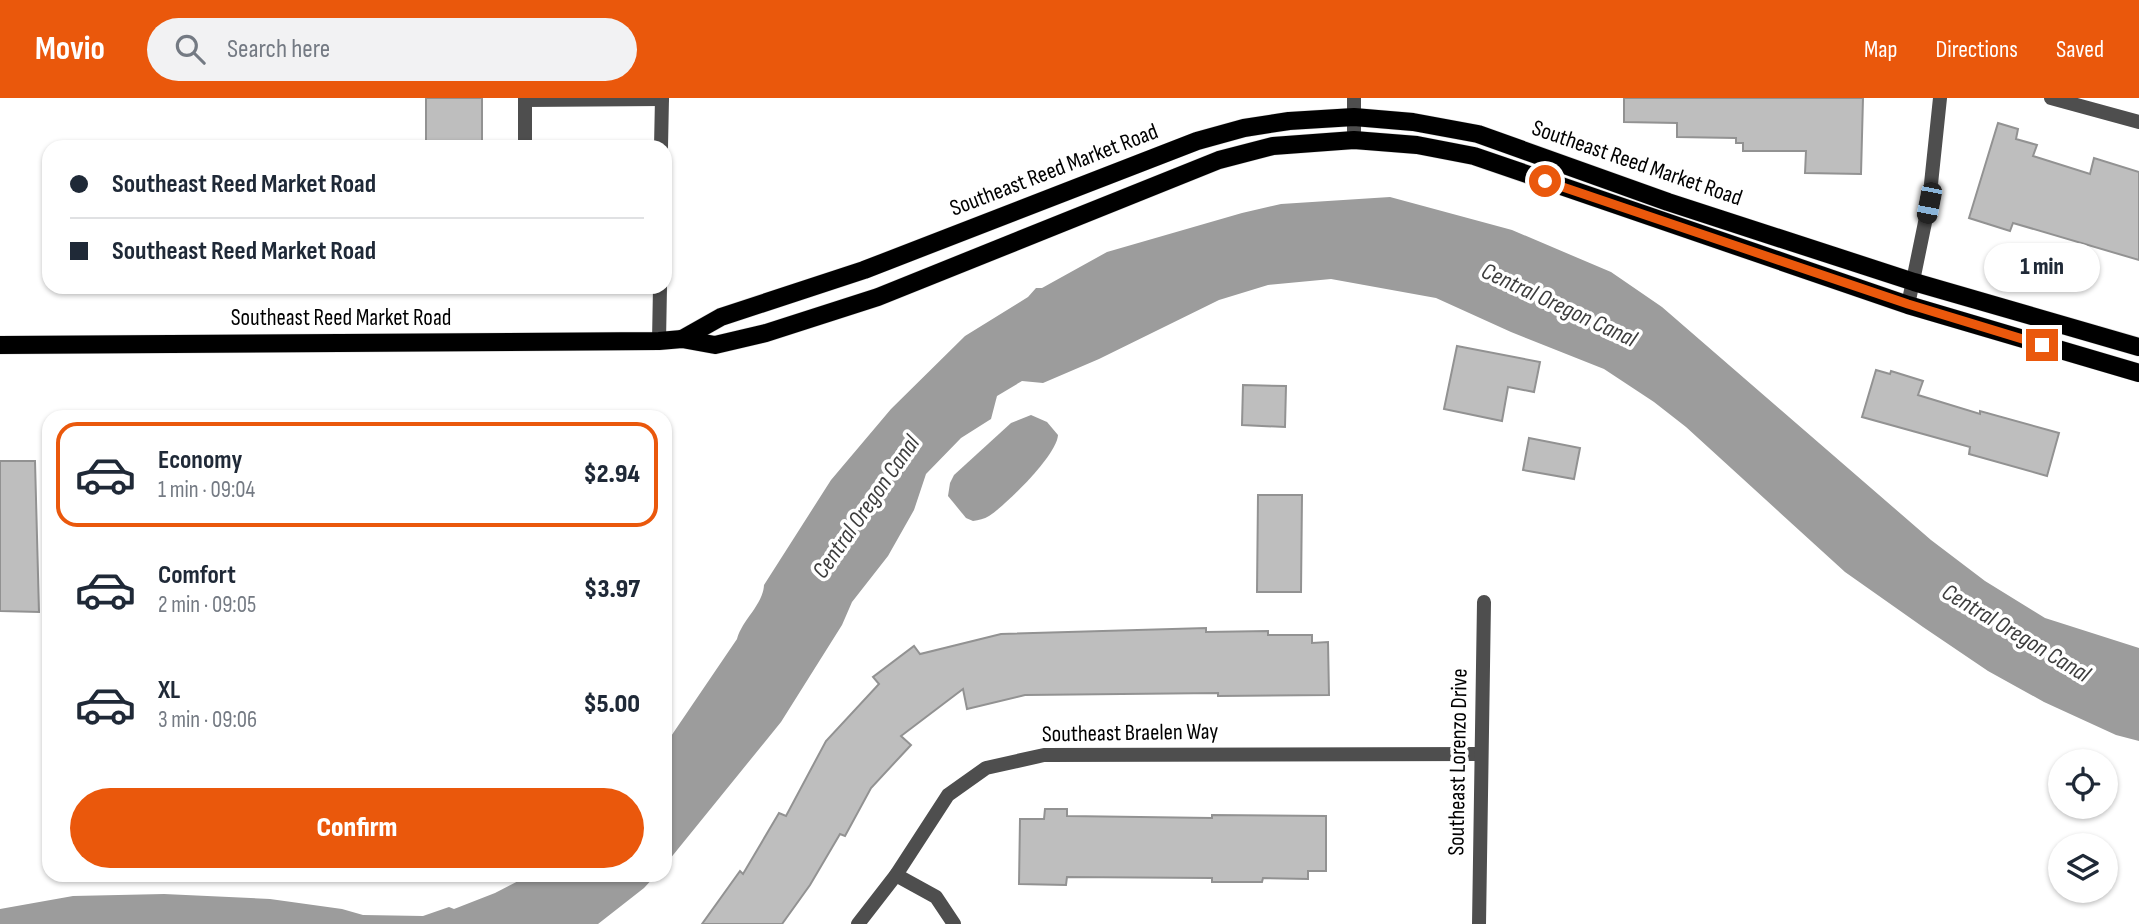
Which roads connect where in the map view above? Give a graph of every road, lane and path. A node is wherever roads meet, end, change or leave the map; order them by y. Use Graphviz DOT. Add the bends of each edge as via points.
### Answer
graph roads {
  1 [pos="1354,98"];
  2 [pos="1940,98"];
  3 [pos="2050,98"];
  4 [pos="525,99"];
  5 [pos="662,99"];
  6 [pos="1354,117"];
  7 [pos="2139,121"];
  8 [pos="525,140"];
  9 [pos="661,140"];
  10 [pos="1354,141"];
  11 [pos="1914,282"];
  12 [pos="660,294"];
  13 [pos="1908,304"];
  14 [pos="682,339"];
  15 [pos="659,341"];
  16 [pos="0,345"];
  17 [pos="2139,347"];
  18 [pos="2139,373"];
  19 [pos="1484,601"];
  20 [pos="1480,754"];
  21 [pos="896,875"];
  22 [pos="858,924"];
  23 [pos="954,924"];
  24 [pos="1479,924"];
  1 -- 6 [label="street"];
  2 -- 11 [label="street" via="1929,203"];
  3 -- 7 [label="street"];
  4 -- 5 [label="street"];
  4 -- 8 [label="street"];
  5 -- 9 [label="street"];
  6 -- 10 [label="street"];
  6 -- 11 [label="main road, Southeast Reed Market Road" via="1478,134"];
  6 -- 14 [label="main road, Southeast Reed Market Road" via="1289,121 1197,141 864,270 721,317"];
  10 -- 13 [label="main road, Southeast Reed Market Road" via="1417,145 1474,156"];
  10 -- 14 [label="main road, Southeast Reed Market Road" via="1273,146 1219,160 878,297 715,345"];
  11 -- 13 [label="street"];
  11 -- 17 [label="main road, Southeast Reed Market Road"];
  12 -- 15 [label="street"];
  13 -- 18 [label="main road, Southeast Reed Market Road"];
  14 -- 15 [label="main road, Southeast Reed Market Road"];
  15 -- 16 [label="main road, Southeast Reed Market Road"];
  19 -- 20 [label="street, Southeast Lorenzo Drive"];
  20 -- 21 [label="street, Southeast Braelen Way" via="1044,755 986,768 948,795"];
  20 -- 24 [label="street, Southeast Lorenzo Drive"];
  21 -- 22 [label="street, Southeast Braelen Way"];
  21 -- 23 [label="street" via="936,897"];
}
